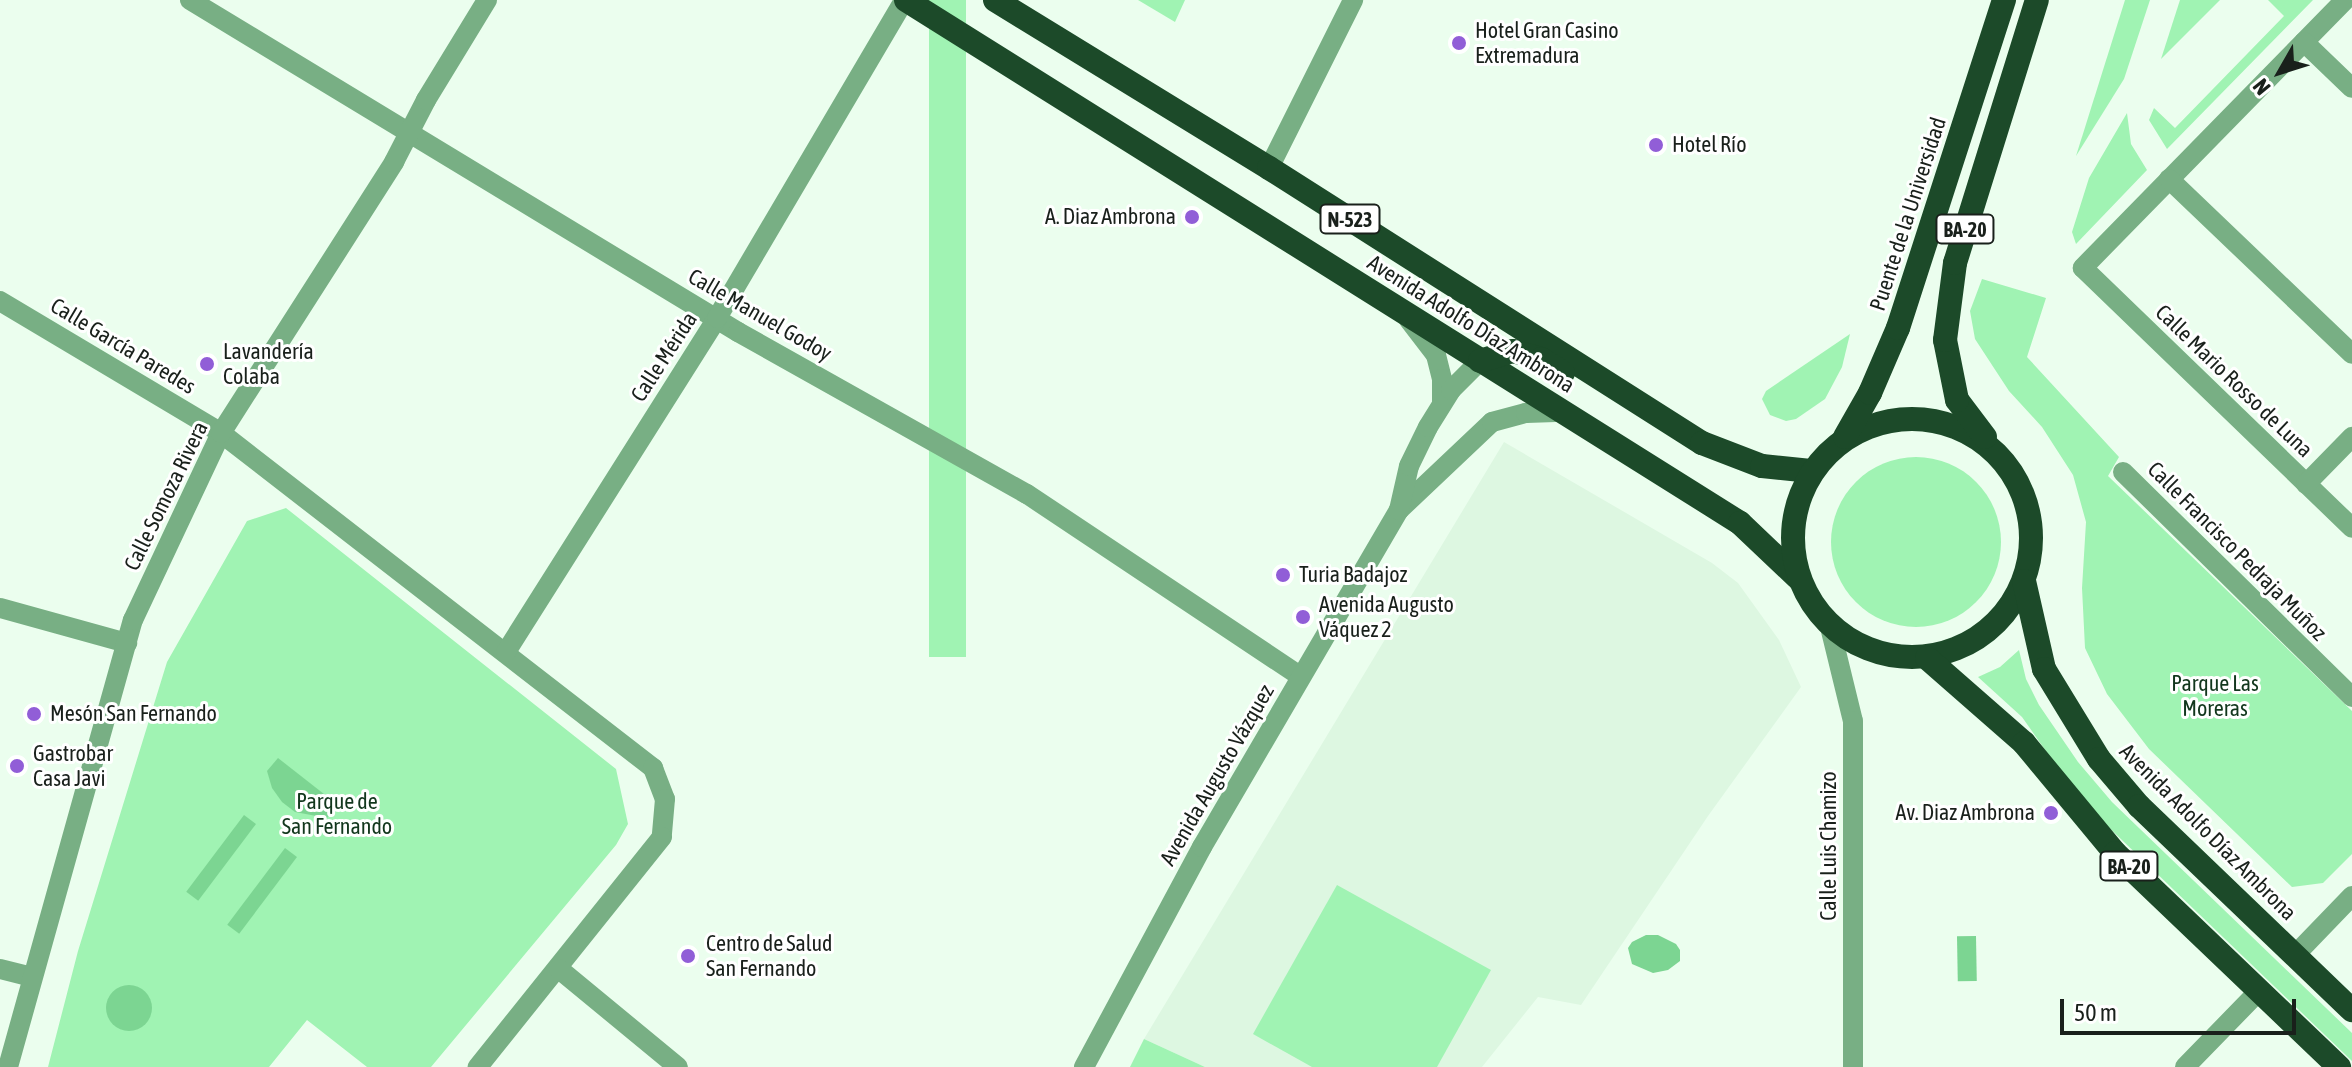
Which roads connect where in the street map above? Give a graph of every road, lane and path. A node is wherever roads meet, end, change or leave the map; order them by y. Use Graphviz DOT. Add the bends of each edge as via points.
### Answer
graph roads {
  1 [pos="190,0"];
  2 [pos="487,0"];
  3 [pos="905,0"];
  4 [pos="995,0"];
  5 [pos="1353,0"];
  6 [pos="2004,0"];
  7 [pos="2037,0"];
  8 [pos="2345,0"];
  9 [pos="1023,8"];
  10 [pos="2304,42"];
  11 [pos="2352,88"];
  12 [pos="409,131"];
  13 [pos="1269,168"];
  14 [pos="2169,179"];
  15 [pos="0,301"];
  16 [pos="1398,309"];
  17 [pos="717,318"];
  18 [pos="2352,354"];
  19 [pos="1480,361"];
  20 [pos="1442,403"];
  21 [pos="1563,412"];
  22 [pos="221,433"];
  23 [pos="1845,437"];
  24 [pos="2352,437"];
  25 [pos="1702,443"];
  26 [pos="1996,452"];
  27 [pos="1811,471"];
  28 [pos="2123,472"];
  29 [pos="2306,484"];
  30 [pos="1399,510"];
  31 [pos="2352,528"];
  32 [pos="1797,577"];
  33 [pos="2024,581"];
  34 [pos="0,608"];
  35 [pos="1830,627"];
  36 [pos="127,643"];
  37 [pos="506,652"];
  38 [pos="1927,658"];
  39 [pos="1301,677"];
  40 [pos="2352,697"];
  41 [pos="2352,896"];
  42 [pos="2295,955"];
  43 [pos="0,969"];
  44 [pos="559,969"];
  45 [pos="31,977"];
  46 [pos="2259,991"];
  47 [pos="2352,1010"];
  48 [pos="8,1067"];
  49 [pos="478,1067"];
  50 [pos="678,1067"];
  51 [pos="1084,1067"];
  52 [pos="1853,1067"];
  53 [pos="2185,1067"];
  54 [pos="2339,1067"];
  1 -- 12 [label="street, Calle Manuel Godoy"];
  2 -- 12 [label="street, Calle Somoza Rivera"];
  3 -- 16 [label="highway, Avenida Adolfo Díaz Ambrona / N-523"];
  3 -- 17 [label="street, Calle Mérida"];
  4 -- 9 [label="highway, Avenida Adolfo Díaz Ambrona / N-523"];
  5 -- 13 [label="street"];
  6 -- 23 [label="highway, Puente de la Universidad / BA-20" via="1898,328"];
  7 -- 26 [label="highway, BA-20" via="1955,263 1945,340 1957,400"];
  8 -- 10 [label="street"];
  9 -- 13 [label="highway, Avenida Adolfo Díaz Ambrona / N-523"];
  10 -- 11 [label="street"];
  10 -- 14 [label="street"];
  12 -- 17 [label="street, Calle Manuel Godoy"];
  12 -- 22 [label="street, Calle Somoza Rivera"];
  13 -- 25 [label="highway, Avenida Adolfo Díaz Ambrona / N-523"];
  14 -- 18 [label="street"];
  14 -- 29 [label="street, Calle Mario Rosso de Luna" via="2083,268"];
  15 -- 22 [label="street, Calle García Paredes"];
  16 -- 19 [label="highway, Avenida Adolfo Díaz Ambrona / N-523"];
  16 -- 20 [label="street" via="1436,355"];
  17 -- 37 [label="street, Calle Mérida"];
  17 -- 39 [label="street, Calle Manuel Godoy" via="1027,494"];
  19 -- 20 [label="street, Avenida Augusto Vázquez"];
  19 -- 21 [label="highway, Avenida Adolfo Díaz Ambrona / N-523"];
  19 -- 25 [label="highway" via="1502,352 1527,354 1659,432 1677,441"];
  20 -- 30 [label="street, Avenida Augusto Vázquez" via="1409,466"];
  21 -- 30 [label="street, Avenida Augusto Vázquez" via="1526,413 1492,422"];
  21 -- 32 [label="highway, Avenida Adolfo Díaz Ambrona / N-523" via="1740,523"];
  22 -- 36 [label="street, Calle Somoza Rivera"];
  22 -- 37 [label="street"];
  23 -- 26 [label="highway, BA-20" via="1883,421 1923,418 1962,429"];
  23 -- 27 [label="highway, BA-20"];
  24 -- 29 [label="street"];
  25 -- 27 [label="highway, Avenida Adolfo Díaz Ambrona / N-523" via="1762,466"];
  26 -- 33 [label="highway, BA-20" via="2017,480 2029,513 2032,547"];
  27 -- 32 [label="highway, BA-20" via="1797,517"];
  28 -- 40 [label="street, Calle Francisco Pedraja Muñoz"];
  29 -- 31 [label="street, Calle Mario Rosso de Luna"];
  30 -- 39 [label="street, Avenida Augusto Vázquez"];
  32 -- 35 [label="highway, BA-20" via="1810,604"];
  33 -- 38 [label="highway, BA-20" via="2009,610 1986,633"];
  33 -- 42 [label="highway, Avenida Adolfo Díaz Ambrona / BA-20" via="2044,669 2099,759 2139,806"];
  34 -- 36 [label="street"];
  35 -- 38 [label="highway, BA-20" via="1859,647"];
  35 -- 52 [label="street, Calle Luis Chamizo" via="1853,721"];
  36 -- 45 [label="street, Calle Somoza Rivera"];
  37 -- 44 [label="street" via="653,768 665,799 662,837"];
  38 -- 46 [label="highway, BA-20" via="2024,743 2115,853"];
  39 -- 51 [label="street, Avenida Augusto Vázquez"];
  41 -- 42 [label="street"];
  42 -- 47 [label="highway, Avenida Adolfo Díaz Ambrona / BA-20"];
  43 -- 45 [label="street"];
  44 -- 49 [label="street"];
  44 -- 50 [label="street"];
  45 -- 48 [label="street, Calle Somoza Rivera"];
  46 -- 53 [label="street"];
  46 -- 54 [label="highway, BA-20"];
}
